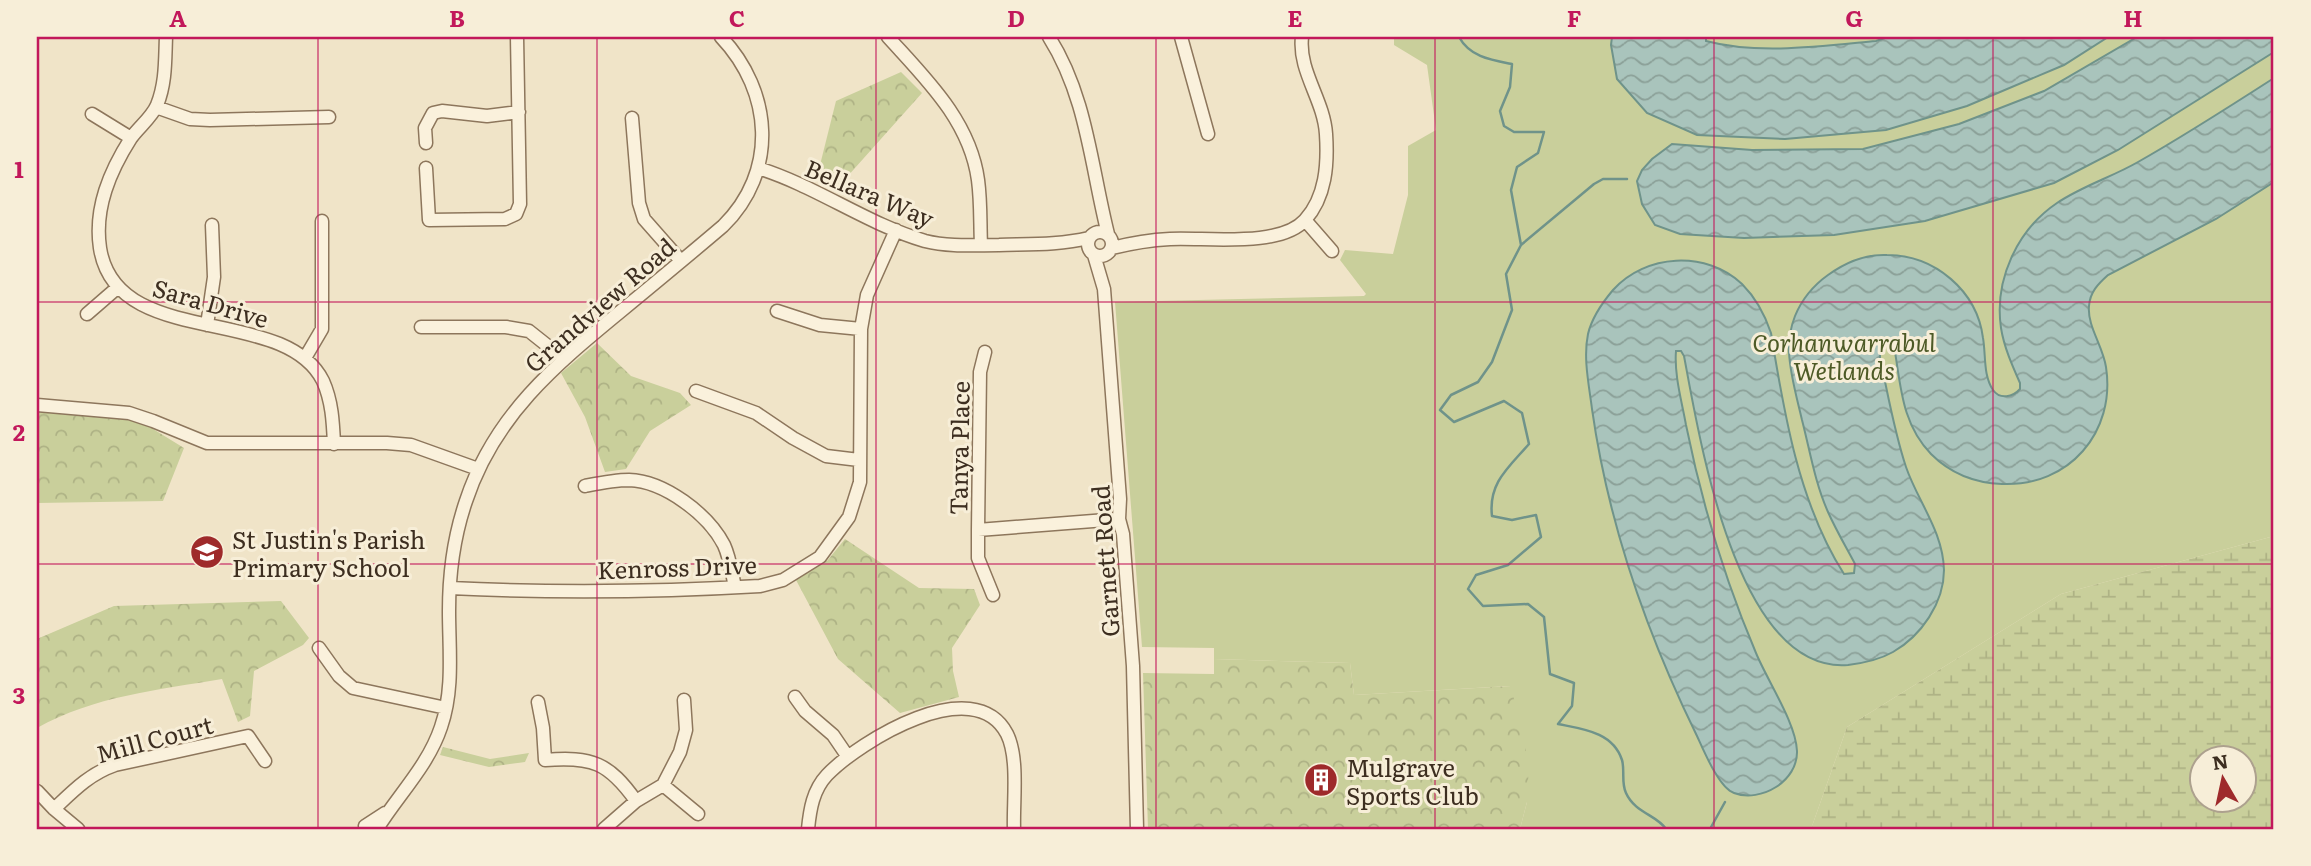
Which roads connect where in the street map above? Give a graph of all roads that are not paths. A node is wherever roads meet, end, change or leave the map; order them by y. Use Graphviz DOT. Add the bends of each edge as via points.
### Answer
graph roads {
  1 [pos="166,37"];
  2 [pos="517,37"];
  3 [pos="721,37"];
  4 [pos="888,37"];
  5 [pos="1049,37"];
  6 [pos="1181,37"];
  7 [pos="1302,37"];
  8 [pos="156,107"];
  9 [pos="519,113"];
  10 [pos="92,114"];
  11 [pos="329,117"];
  12 [pos="632,118"];
  13 [pos="1208,134"];
  14 [pos="131,138"];
  15 [pos="426,143"];
  16 [pos="426,168"];
  17 [pos="757,172"];
  18 [pos="1305,220"];
  19 [pos="322,221"];
  20 [pos="212,225"];
  21 [pos="896,230"];
  22 [pos="1101,244"];
  23 [pos="981,245"];
  24 [pos="1332,251"];
  25 [pos="681,261"];
  26 [pos="117,288"];
  27 [pos="777,311"];
  28 [pos="87,314"];
  29 [pos="206,325"];
  30 [pos="421,327"];
  31 [pos="861,328"];
  32 [pos="985,352"];
  33 [pos="305,358"];
  34 [pos="563,358"];
  35 [pos="696,391"];
  36 [pos="37,405"];
  37 [pos="334,444"];
  38 [pos="859,460"];
  39 [pos="478,470"];
  40 [pos="585,486"];
  41 [pos="1119,519"];
  42 [pos="978,530"];
  43 [pos="450,584"];
  44 [pos="735,587"];
  45 [pos="993,596"];
  46 [pos="319,648"];
  47 [pos="795,698"];
  48 [pos="684,700"];
  49 [pos="538,702"];
  50 [pos="446,708"];
  51 [pos="848,757"];
  52 [pos="265,761"];
  53 [pos="663,785"];
  54 [pos="37,791"];
  55 [pos="636,801"];
  56 [pos="54,809"];
  57 [pos="698,814"];
  58 [pos="367,828"];
  59 [pos="78,829"];
  60 [pos="604,829"];
  61 [pos="808,829"];
  62 [pos="1014,829"];
  63 [pos="1137,829"];
  1 -- 8 [label="street, Sara Drive" via="165,74"];
  2 -- 9 [label="street"];
  3 -- 17 [label="street, Grandview Road" via="741,61 756,95 763,146"];
  4 -- 23 [label="street" via="942,97 961,129 978,177"];
  5 -- 22 [label="street, Garnett Road" via="1084,117 1098,193"];
  6 -- 13 [label="street"];
  7 -- 18 [label="street" via="1303,61 1324,119 1327,163 1318,198"];
  8 -- 11 [label="street" via="190,119"];
  8 -- 14 [label="street, Sara Drive"];
  9 -- 15 [label="street" via="433,113 425,128"];
  9 -- 16 [label="street" via="520,204 511,218 429,220"];
  10 -- 14 [label="street"];
  12 -- 25 [label="street" via="639,203 645,219"];
  14 -- 26 [label="street, Sara Drive" via="105,188 100,218 103,259"];
  17 -- 21 [label="street, Bellara Way" via="802,184"];
  17 -- 25 [label="street, Grandview Road" via="731,218"];
  18 -- 22 [label="street, Bellara Way" via="1287,231 1260,238"];
  18 -- 24 [label="street"];
  19 -- 33 [label="street" via="322,329"];
  20 -- 29 [label="street" via="214,276"];
  21 -- 23 [label="street, Bellara Way" via="944,245"];
  21 -- 31 [label="street, Kenross Drive" via="867,295"];
  22 -- 23 [label="street, Bellara Way"];
  22 -- 41 [label="street, Garnett Road"];
  25 -- 34 [label="street, Grandview Road"];
  26 -- 28 [label="street"];
  26 -- 29 [label="street, Sara Drive" via="152,308"];
  27 -- 31 [label="street" via="820,325"];
  29 -- 33 [label="street, Sara Drive" via="282,344"];
  30 -- 34 [label="street" via="529,331"];
  31 -- 38 [label="street, Kenross Drive"];
  32 -- 42 [label="street, Tanya Place" via="980,372"];
  33 -- 37 [label="street, Sara Drive" via="322,380 332,409"];
  34 -- 39 [label="street, Grandview Road" via="513,412"];
  35 -- 38 [label="street" via="756,413 826,456"];
  36 -- 37 [label="street" via="129,413 207,443"];
  37 -- 39 [label="street" via="411,445"];
  38 -- 44 [label="street, Kenross Drive" via="860,482 849,517 820,557 783,580"];
  39 -- 43 [label="street, Grandview Road" via="459,525"];
  40 -- 44 [label="street" via="631,480 684,501 725,547"];
  41 -- 42 [label="street, Tanya Place"];
  41 -- 63 [label="street, Garnett Road" via="1133,666"];
  42 -- 45 [label="street" via="978,558"];
  43 -- 44 [label="street, Kenross Drive" via="530,592"];
  43 -- 50 [label="street, Grandview Road"];
  46 -- 50 [label="street" via="353,688"];
  47 -- 51 [label="street" via="833,735"];
  48 -- 53 [label="street" via="686,730"];
  49 -- 55 [label="street" via="545,760 584,759 598,764 620,779"];
  50 -- 58 [label="street, Grandview Road" via="425,762 388,811"];
  51 -- 61 [label="street" via="815,792"];
  51 -- 62 [label="street" via="902,724 950,708 987,713 998,721 1013,750"];
  52 -- 56 [label="street, Mill Court" via="248,736 115,765 82,782"];
  53 -- 55 [label="street"];
  53 -- 57 [label="street"];
  54 -- 56 [label="street"];
  55 -- 60 [label="street"];
  56 -- 59 [label="street"];
}
